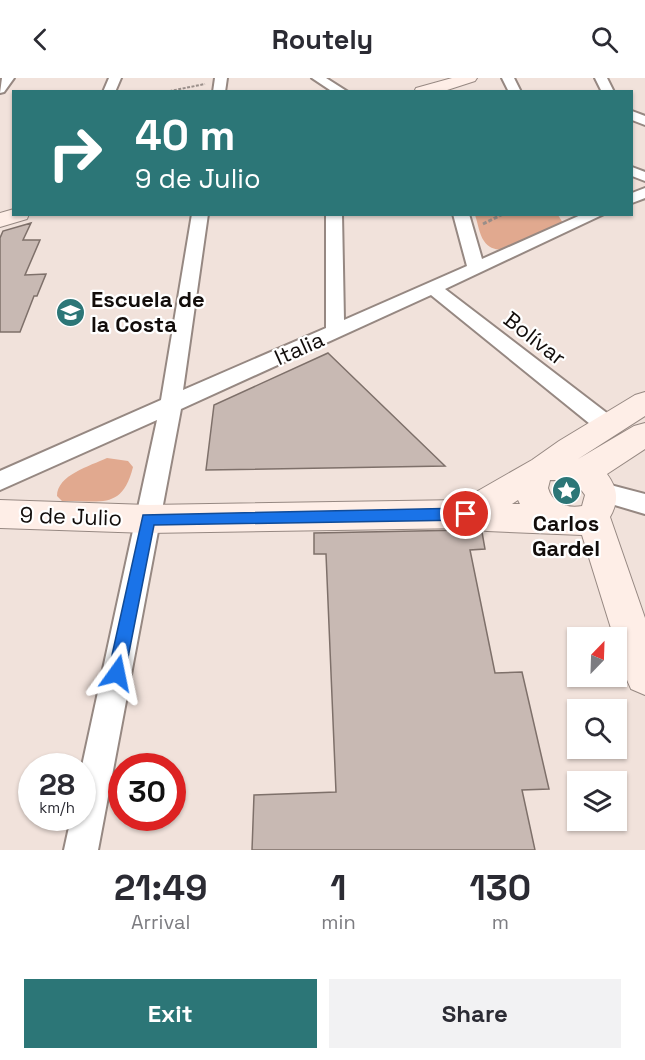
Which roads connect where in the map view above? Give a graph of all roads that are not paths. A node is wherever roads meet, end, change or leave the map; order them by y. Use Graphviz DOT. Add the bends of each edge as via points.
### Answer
graph roads {
  1 [pos="8,78"];
  2 [pos="318,78"];
  3 [pos="465,78"];
  4 [pos="0,90"];
  5 [pos="339,90"];
  6 [pos="428,90"];
  7 [pos="200,216"];
  8 [pos="334,216"];
  9 [pos="462,216"];
  10 [pos="573,219"];
  11 [pos="476,269"];
  12 [pos="433,288"];
  13 [pos="335,332"];
  14 [pos="645,402"];
  15 [pos="171,405"];
  16 [pos="608,426"];
  17 [pos="645,434"];
  18 [pos="540,472"];
  19 [pos="0,481"];
  20 [pos="584,500"];
  21 [pos="645,504"];
  22 [pos="0,514"];
  23 [pos="466,514"];
  24 [pos="148,519"];
  25 [pos="645,675"];
  26 [pos="81,850"];
  1 -- 4 [label="street"];
  2 -- 5 [label="street"];
  3 -- 6 [label="main road"];
  7 -- 15 [label="street"];
  8 -- 13 [label="street"];
  9 -- 11 [label="street"];
  10 -- 11 [label="street, Italia"];
  11 -- 12 [label="street, Italia"];
  12 -- 13 [label="street, Italia"];
  12 -- 16 [label="street, Bolívar"];
  13 -- 15 [label="street, Italia"];
  14 -- 16 [label="main road, 9 de Julio"];
  15 -- 19 [label="street, Italia"];
  15 -- 24 [label="street"];
  16 -- 18 [label="main road, 9 de Julio"];
  17 -- 20 [label="main road"];
  18 -- 20 [label="main road" via="563,466"];
  18 -- 20 [label="main road" via="531,489 533,498 548,514"];
  18 -- 23 [label="main road, 9 de Julio"];
  20 -- 21 [label="street, 9 de Julio"];
  20 -- 23 [label="main road, 9 de Julio" via="487,517"];
  20 -- 25 [label="main road"];
  22 -- 24 [label="main road, 9 de Julio"];
  23 -- 24 [label="main road, 9 de Julio"];
  24 -- 26 [label="street"];
}
